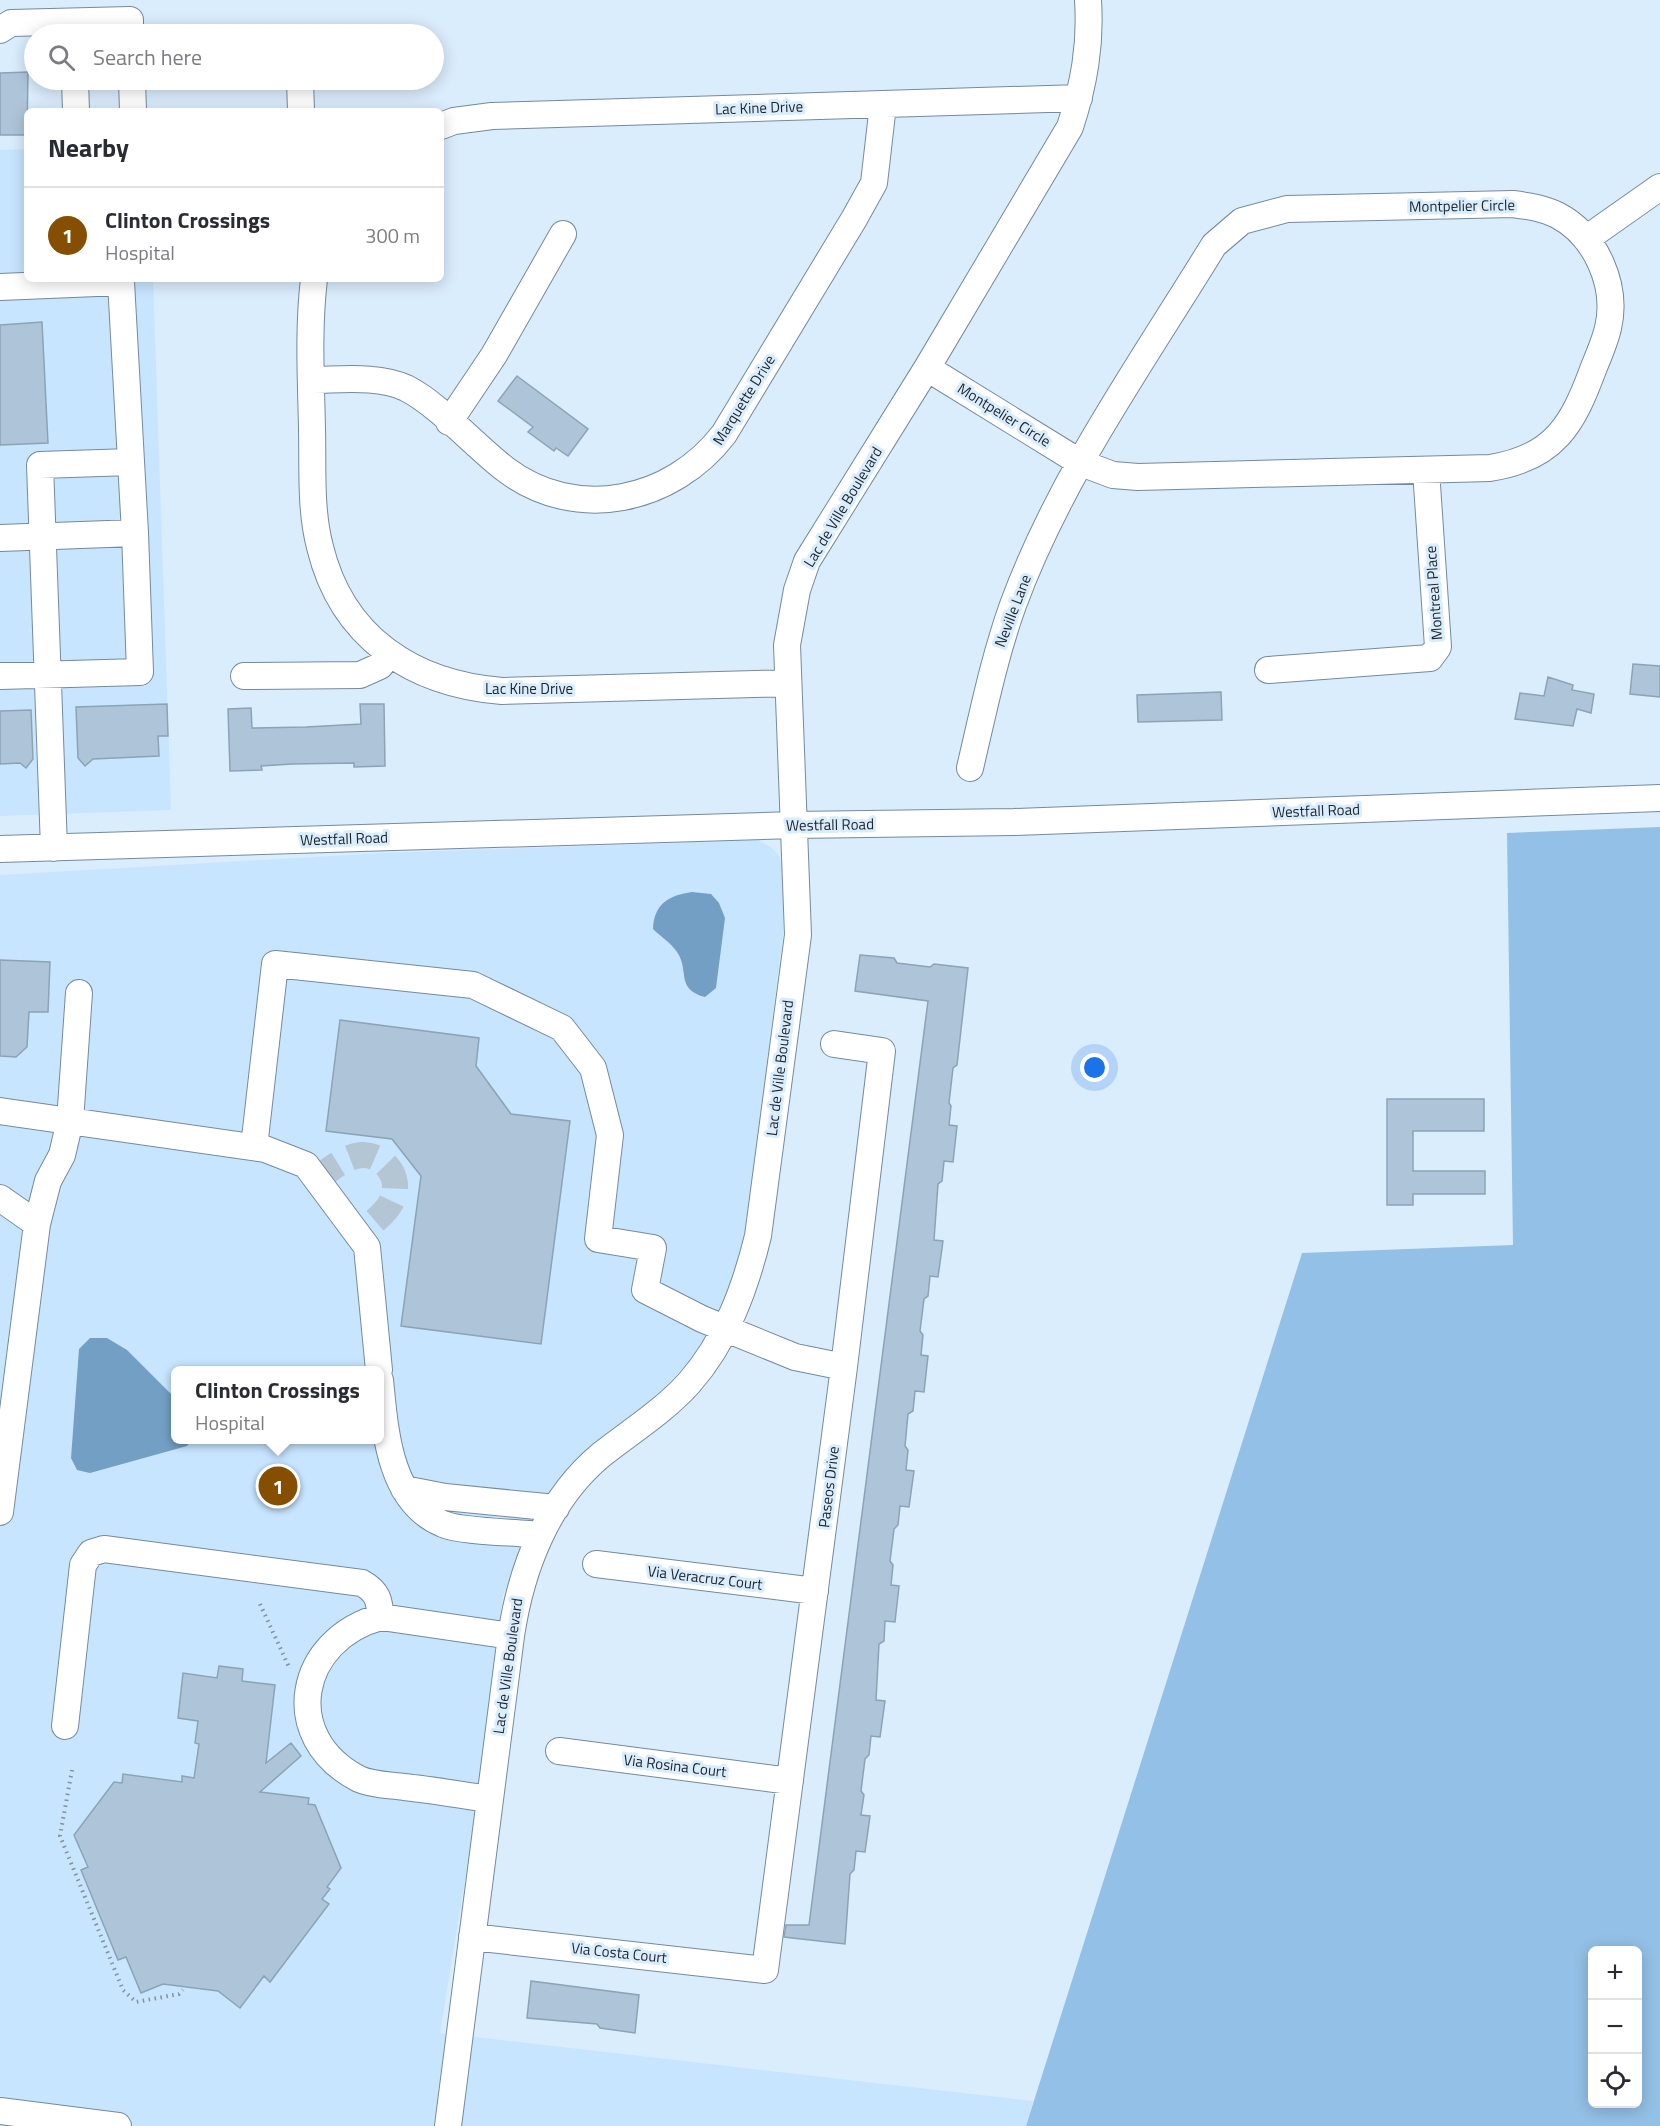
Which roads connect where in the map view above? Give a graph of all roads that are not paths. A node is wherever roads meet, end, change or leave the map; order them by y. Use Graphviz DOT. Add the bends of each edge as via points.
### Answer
graph roads {
  1 [pos="1088,0"];
  2 [pos="24,24"];
  3 [pos="102,24"];
  4 [pos="130,24"];
  5 [pos="0,30"];
  6 [pos="75,90"];
  7 [pos="132,90"];
  8 [pos="300,90"];
  9 [pos="1079,98"];
  10 [pos="883,105"];
  11 [pos="76,108"];
  12 [pos="133,108"];
  13 [pos="301,108"];
  14 [pos="444,125"];
  15 [pos="1660,187"];
  16 [pos="563,234"];
  17 [pos="1586,239"];
  18 [pos="314,282"];
  19 [pos="0,287"];
  20 [pos="927,368"];
  21 [pos="310,380"];
  22 [pos="449,422"];
  23 [pos="131,462"];
  24 [pos="1081,463"];
  25 [pos="1426,470"];
  26 [pos="135,533"];
  27 [pos="43,537"];
  28 [pos="0,538"];
  29 [pos="389,654"];
  30 [pos="1268,670"];
  31 [pos="48,674"];
  32 [pos="0,676"];
  33 [pos="244,676"];
  34 [pos="788,683"];
  35 [pos="970,768"];
  36 [pos="1660,798"];
  37 [pos="794,825"];
  38 [pos="54,848"];
  39 [pos="0,849"];
  40 [pos="79,993"];
  41 [pos="834,1044"];
  42 [pos="2,1105"];
  43 [pos="70,1121"];
  44 [pos="254,1147"];
  45 [pos="0,1198"];
  46 [pos="37,1224"];
  47 [pos="725,1329"];
  48 [pos="379,1366"];
  49 [pos="844,1367"];
  50 [pos="384,1409"];
  51 [pos="404,1489"];
  52 [pos="556,1508"];
  53 [pos="0,1512"];
  54 [pos="540,1535"];
  55 [pos="596,1564"];
  56 [pos="815,1591"];
  57 [pos="381,1617"];
  58 [pos="511,1636"];
  59 [pos="65,1726"];
  60 [pos="559,1751"];
  61 [pos="790,1781"];
  62 [pos="490,1799"];
  63 [pos="472,1937"];
  64 [pos="765,1970"];
  65 [pos="0,2111"];
  66 [pos="118,2126"];
  67 [pos="448,2126"];
  1 -- 9 [label="street, Lac de Ville Boulevard" via="1089,49"];
  2 -- 5 [label="street" via="11,23"];
  3 -- 4 [label="street" via="130,20"];
  6 -- 11 [label="street"];
  7 -- 12 [label="street"];
  8 -- 13 [label="street"];
  9 -- 10 [label="street, Lac Kine Drive"];
  9 -- 20 [label="street, Lac de Ville Boulevard" via="1057,152"];
  10 -- 14 [label="street, Lac Kine Drive" via="492,116"];
  10 -- 22 [label="street, Marquette Drive" via="874,183 724,434 711,452 688,470 658,487 625,498 594,501 561,497 507,470"];
  15 -- 17 [label="street"];
  16 -- 22 [label="street" via="494,355"];
  17 -- 24 [label="street, Montpelier Circle" via="1558,215 1513,204 1287,209 1242,221 1214,245"];
  17 -- 25 [label="street, Montpelier Circle" via="1606,277 1610,316 1571,421 1550,444 1523,460 1490,468"];
  18 -- 21 [label="street, Lac Kine Drive"];
  19 -- 23 [label="street" via="121,282"];
  20 -- 24 [label="street, Montpelier Circle"];
  20 -- 34 [label="street, Lac de Ville Boulevard" via="807,561 787,645"];
  21 -- 22 [label="street, Marquette Drive" via="370,380 403,387 427,401"];
  21 -- 29 [label="street, Lac Kine Drive" via="313,493 320,548 341,600 367,635"];
  23 -- 26 [label="street"];
  23 -- 27 [label="street" via="40,465"];
  24 -- 25 [label="street, Montpelier Circle" via="1107,474 1138,477"];
  24 -- 35 [label="street, Neville Lane" via="1014,602 997,650"];
  25 -- 30 [label="street, Montreal Place" via="1438,648 1435,654 1430,658"];
  26 -- 27 [label="street"];
  26 -- 31 [label="street" via="140,672"];
  27 -- 28 [label="street"];
  27 -- 31 [label="street"];
  29 -- 33 [label="street" via="380,666 360,675"];
  29 -- 34 [label="street, Lac Kine Drive" via="433,678 502,691"];
  31 -- 32 [label="street"];
  31 -- 38 [label="street"];
  34 -- 37 [label="street, Lac de Ville Boulevard"];
  36 -- 37 [label="street, Westfall Road" via="1014,822"];
  37 -- 38 [label="street, Westfall Road"];
  37 -- 47 [label="street, Lac de Ville Boulevard" via="798,935 759,1236 750,1272"];
  38 -- 39 [label="street, Westfall Road"];
  40 -- 43 [label="street"];
  41 -- 49 [label="street, Paseos Drive" via="882,1051"];
  42 -- 43 [label="street"];
  43 -- 44 [label="street"];
  43 -- 46 [label="street"];
  44 -- 47 [label="street" via="275,964 474,985 562,1028 593,1068 610,1135 598,1239 653,1248 645,1290"];
  44 -- 48 [label="street" via="306,1165 367,1246"];
  45 -- 46 [label="street"];
  46 -- 53 [label="street"];
  47 -- 49 [label="street" via="795,1357"];
  47 -- 52 [label="street, Lac de Ville Boulevard" via="688,1384 598,1458"];
  49 -- 56 [label="street, Paseos Drive"];
  50 -- 51 [label="street" via="391,1459"];
  51 -- 52 [label="street"];
  51 -- 54 [label="street" via="427,1516 446,1525"];
  52 -- 54 [label="street, Lac de Ville Boulevard"];
  54 -- 58 [label="street, Lac de Ville Boulevard" via="523,1578"];
  55 -- 56 [label="street, Via Veracruz Court"];
  56 -- 61 [label="street, Paseos Drive"];
  57 -- 58 [label="street"];
  57 -- 59 [label="street" via="379,1597 362,1583 105,1549 91,1553 82,1565"];
  57 -- 62 [label="street" via="364,1622 340,1638 320,1659 309,1688 306,1715 317,1741 337,1764 365,1782"];
  58 -- 62 [label="street, Lac de Ville Boulevard"];
  60 -- 61 [label="street, Via Rosina Court"];
  61 -- 64 [label="street, Paseos Drive"];
  62 -- 63 [label="street, Lac de Ville Boulevard"];
  63 -- 64 [label="street, Via Costa Court"];
  63 -- 67 [label="street, Lac de Ville Boulevard"];
  65 -- 66 [label="street"];
}
